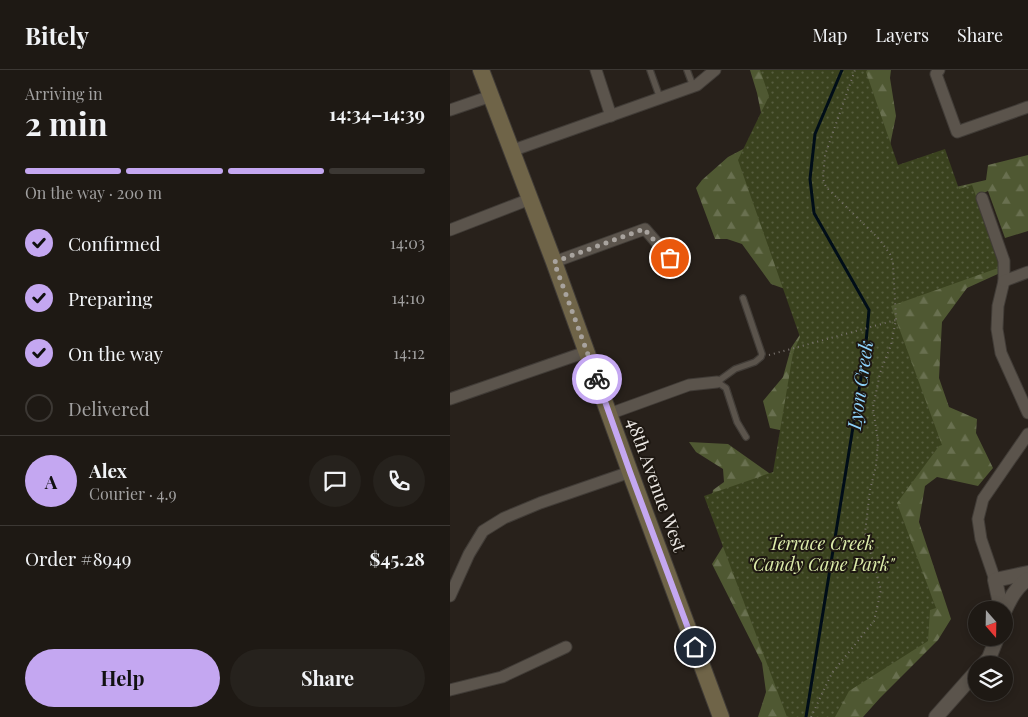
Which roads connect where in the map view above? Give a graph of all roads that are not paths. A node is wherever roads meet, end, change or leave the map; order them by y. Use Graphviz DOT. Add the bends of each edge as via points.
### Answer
graph roads {
  1 [pos="481,70"];
  2 [pos="596,70"];
  3 [pos="650,70"];
  4 [pos="687,70"];
  5 [pos="715,70"];
  6 [pos="939,70"];
  7 [pos="693,86"];
  8 [pos="490,96"];
  9 [pos="660,98"];
  10 [pos="1028,107"];
  11 [pos="450,110"];
  12 [pos="611,116"];
  13 [pos="511,151"];
  14 [pos="982,198"];
  15 [pos="530,199"];
  16 [pos="450,230"];
  17 [pos="670,258"];
  18 [pos="554,262"];
  19 [pos="1028,272"];
  20 [pos="1004,281"];
  21 [pos="742,298"];
  22 [pos="586,352"];
  23 [pos="717,382"];
  24 [pos="450,400"];
  25 [pos="1028,413"];
  26 [pos="609,414"];
  27 [pos="1028,434"];
  28 [pos="746,437"];
  29 [pos="630,472"];
  30 [pos="1028,573"];
  31 [pos="1028,579"];
  32 [pos="995,580"];
  33 [pos="450,596"];
  34 [pos="1000,601"];
  35 [pos="1009,601"];
  36 [pos="566,647"];
  37 [pos="968,681"];
  38 [pos="450,690"];
  39 [pos="721,717"];
  40 [pos="936,717"];
  1 -- 8 [label="main road, 48th Avenue West"];
  2 -- 12 [label="street"];
  3 -- 9 [label="lane"];
  4 -- 7 [label="lane"];
  5 -- 7 [label="street"];
  6 -- 10 [label="street" via="936,74 956,132"];
  7 -- 9 [label="street"];
  8 -- 11 [label="street"];
  8 -- 13 [label="main road, 48th Avenue West"];
  9 -- 12 [label="street"];
  12 -- 13 [label="street"];
  13 -- 15 [label="main road, 48th Avenue West"];
  14 -- 20 [label="street" via="1004,261"];
  15 -- 16 [label="street"];
  15 -- 18 [label="main road, 48th Avenue West"];
  17 -- 18 [label="street" via="644,229"];
  18 -- 22 [label="main road, 48th Avenue West"];
  19 -- 20 [label="street"];
  20 -- 25 [label="street" via="997,329 1001,353"];
  21 -- 23 [label="lane" via="762,354 755,362 735,369"];
  22 -- 24 [label="street"];
  22 -- 26 [label="main road, 48th Avenue West"];
  23 -- 26 [label="street" via="689,385"];
  23 -- 28 [label="lane" via="726,388 737,422"];
  26 -- 29 [label="main road, 48th Avenue West"];
  27 -- 32 [label="street" via="982,499 978,518 981,539"];
  29 -- 33 [label="street" via="540,503 483,531"];
  29 -- 39 [label="main road, 48th Avenue West"];
  30 -- 32 [label="street"];
  31 -- 35 [label="street"];
  32 -- 34 [label="street"];
  36 -- 38 [label="street" via="502,677"];
  37 -- 40 [label="street"];
}
